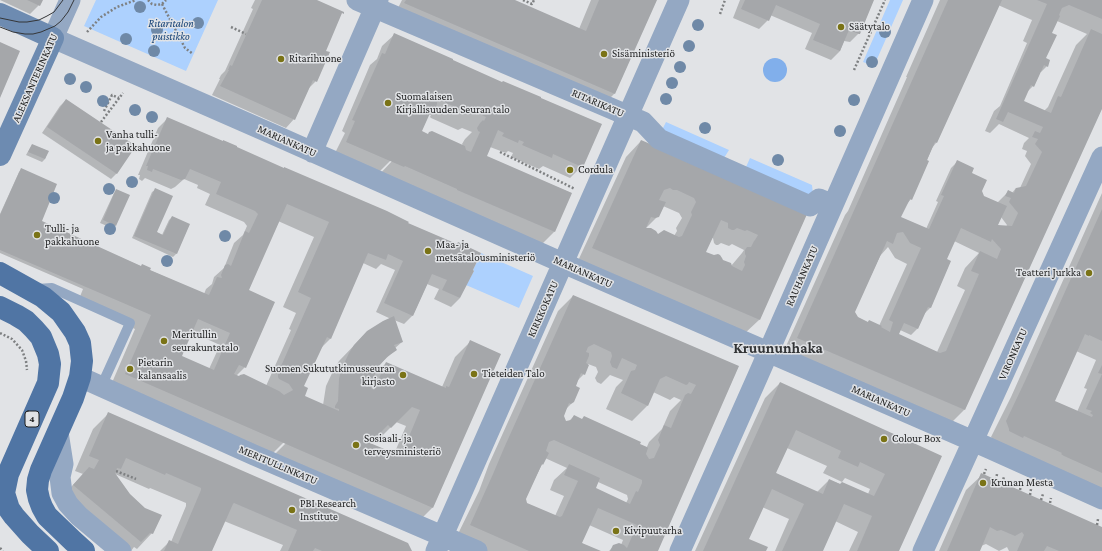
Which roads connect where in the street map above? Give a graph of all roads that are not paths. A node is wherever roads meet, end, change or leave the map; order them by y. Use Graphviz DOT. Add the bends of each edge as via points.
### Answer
graph roads {
  1 [pos="70,0"];
  2 [pos="679,0"];
  3 [pos="923,0"];
  4 [pos="370,3"];
  5 [pos="0,14"];
  6 [pos="53,38"];
  7 [pos="628,116"];
  8 [pos="312,152"];
  9 [pos="0,155"];
  10 [pos="1102,157"];
  11 [pos="832,205"];
  12 [pos="563,263"];
  13 [pos="0,273"];
  14 [pos="29,289"];
  15 [pos="0,307"];
  16 [pos="769,352"];
  17 [pos="80,378"];
  18 [pos="101,387"];
  19 [pos="58,432"];
  20 [pos="973,441"];
  21 [pos="1100,509"];
  22 [pos="439,543"];
  23 [pos="43,546"];
  24 [pos="84,551"];
  25 [pos="121,551"];
  26 [pos="477,551"];
  27 [pos="680,551"];
  28 [pos="923,551"];
  1 -- 6 [label="street, ALEKSANTERINKATU"];
  2 -- 7 [label="street, KIRKKOKATU"];
  3 -- 11 [label="street, RAUHANKATU"];
  4 -- 7 [label="street, RITARIKATU"];
  4 -- 8 [label="street"];
  5 -- 6 [label="main road, MARIANKATU"];
  6 -- 8 [label="street, MARIANKATU"];
  6 -- 9 [label="main road, ALEKSANTERINKATU"];
  7 -- 11 [label="street, RITARIKATU" via="643,122 659,139 802,203 810,206 819,199"];
  7 -- 12 [label="street, KIRKKOKATU"];
  8 -- 12 [label="street, MARIANKATU"];
  10 -- 20 [label="street, VIRONKATU"];
  11 -- 16 [label="street, RAUHANKATU"];
  12 -- 16 [label="street, MARIANKATU"];
  12 -- 22 [label="street, KIRKKOKATU"];
  13 -- 14 [label="main road"];
  14 -- 17 [label="main road" via="61,312 75,332 80,343 82,361"];
  14 -- 18 [label="lane" via="52,288 130,323"];
  15 -- 23 [label="main road, 4" via="26,321 34,329 45,345 50,364 48,383 8,474 4,493 14,516"];
  16 -- 20 [label="street, MARIANKATU"];
  16 -- 27 [label="street, RAUHANKATU"];
  17 -- 18 [label="street, MERITULLINKATU"];
  17 -- 19 [label="main road"];
  18 -- 22 [label="street, MERITULLINKATU" via="254,455"];
  19 -- 24 [label="main road" via="38,480 39,499 47,516"];
  19 -- 25 [label="street" via="63,464 60,477 62,493 79,516"];
  20 -- 21 [label="street, MARIANKATU"];
  20 -- 28 [label="street, VIRONKATU"];
  22 -- 26 [label="street, MERITULLINKATU"];
}
